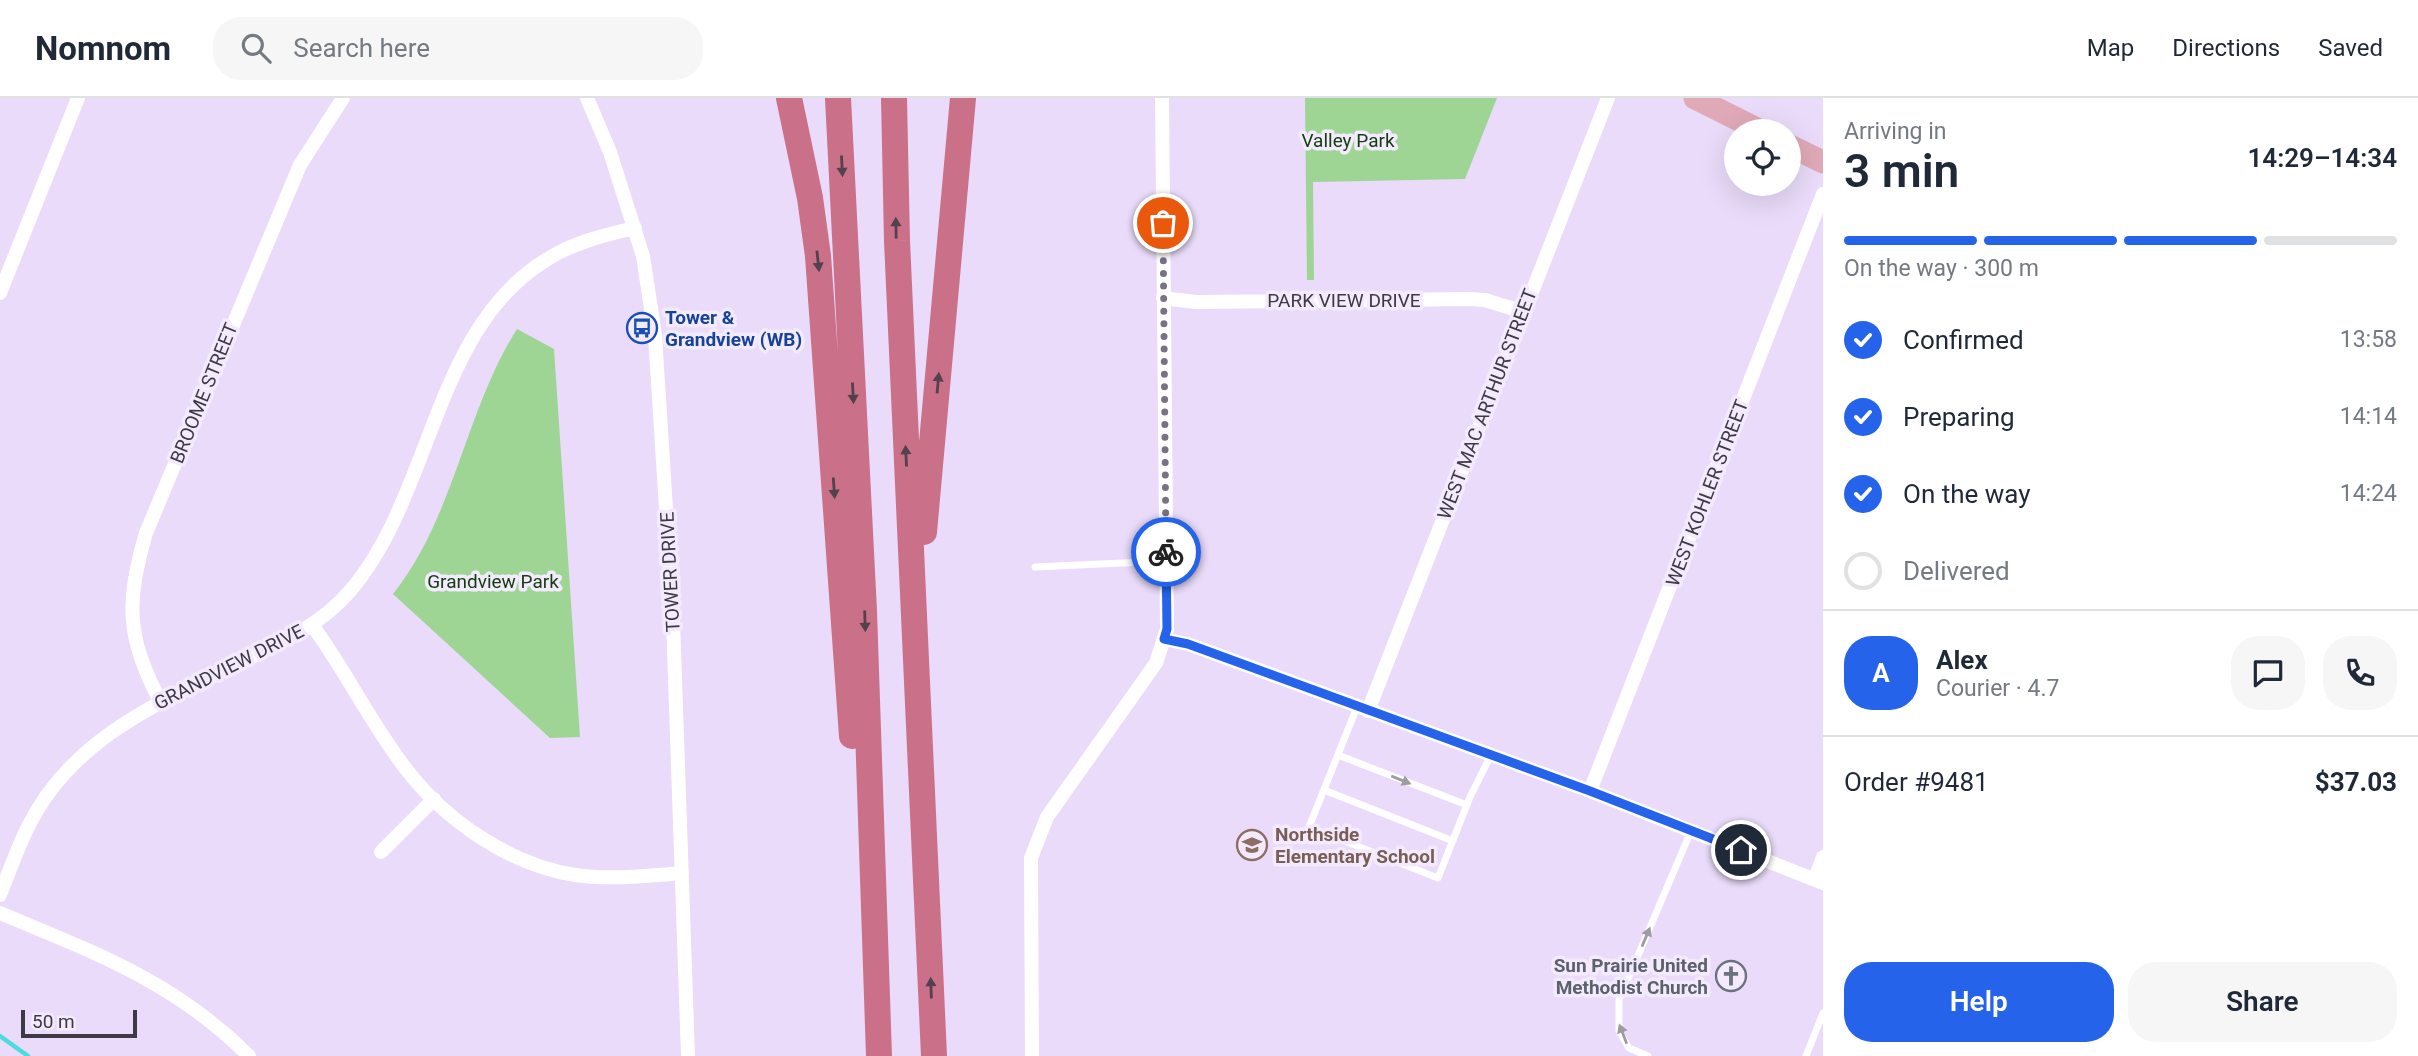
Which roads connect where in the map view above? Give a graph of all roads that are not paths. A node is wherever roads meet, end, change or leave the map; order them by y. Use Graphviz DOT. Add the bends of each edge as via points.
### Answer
graph roads {
  1 [pos="78,98"];
  2 [pos="343,98"];
  3 [pos="587,98"];
  4 [pos="789,98"];
  5 [pos="838,98"];
  6 [pos="894,98"];
  7 [pos="963,98"];
  8 [pos="1162,98"];
  9 [pos="1608,98"];
  10 [pos="1695,98"];
  11 [pos="1737,119"];
  12 [pos="1801,151"];
  13 [pos="1823,162"];
  14 [pos="1823,194"];
  15 [pos="635,228"];
  16 [pos="0,293"];
  17 [pos="1163,298"];
  18 [pos="1524,312"];
  19 [pos="1166,561"];
  20 [pos="1035,567"];
  21 [pos="312,625"];
  22 [pos="1164,639"];
  23 [pos="160,701"];
  24 [pos="1362,709"];
  25 [pos="1338,755"];
  26 [pos="1491,755"];
  27 [pos="1324,790"];
  28 [pos="1590,791"];
  29 [pos="434,799"];
  30 [pos="1467,805"];
  31 [pos="924,818"];
  32 [pos="1692,831"];
  33 [pos="1453,841"];
  34 [pos="381,852"];
  35 [pos="1823,857"];
  36 [pos="682,873"];
  37 [pos="1819,881"];
  38 [pos="0,895"];
  39 [pos="0,913"];
  40 [pos="1823,1013"];
  41 [pos="878,1019"];
  42 [pos="249,1056"];
  43 [pos="688,1056"];
  44 [pos="879,1056"];
  45 [pos="934,1056"];
  46 [pos="1032,1056"];
  47 [pos="1648,1056"];
  48 [pos="1806,1056"];
  1 -- 16 [label="street"];
  2 -- 23 [label="street, BROOME STREET" via="300,165 146,533 132,587 132,624 138,656"];
  3 -- 15 [label="street, TOWER DRIVE"];
  4 -- 41 [label="highway, one-way" via="818,256 859,853"];
  5 -- 41 [label="highway, one-way" via="864,611"];
  31 -- 6 [label="highway, one-way" via="897,255"];
  31 -- 7 [label="highway, one-way" via="924,517"];
  8 -- 17 [label="street"];
  9 -- 18 [label="street, WEST MAC ARTHUR STREET"];
  10 -- 11 [label="main road"];
  12 -- 13 [label="main road"];
  14 -- 28 [label="street, WEST KOHLER STREET"];
  15 -- 21 [label="street, GRANDVIEW DRIVE" via="574,246 546,260 518,280 486,313 401,509 374,558 351,590"];
  15 -- 36 [label="street, TOWER DRIVE" via="655,335 673,620"];
  17 -- 18 [label="street, PARK VIEW DRIVE" via="1196,302 1470,299"];
  17 -- 19 [label="street"];
  18 -- 24 [label="street, WEST MAC ARTHUR STREET"];
  19 -- 20 [label="lane"];
  19 -- 22 [label="street"];
  21 -- 23 [label="street, GRANDVIEW DRIVE"];
  21 -- 29 [label="street" via="406,769"];
  22 -- 24 [label="street"];
  22 -- 46 [label="street" via="1145,680 1047,817 1031,858"];
  23 -- 38 [label="street, GRANDVIEW DRIVE" via="98,740 72,763 28,826"];
  24 -- 25 [label="lane"];
  24 -- 26 [label="street"];
  25 -- 27 [label="lane"];
  25 -- 30 [label="lane, one-way"];
  26 -- 28 [label="street"];
  26 -- 30 [label="lane"];
  27 -- 33 [label="lane"];
  27 -- 33 [label="lane" via="1309,827 1438,878"];
  28 -- 32 [label="street"];
  29 -- 34 [label="street"];
  29 -- 36 [label="street" via="472,832 552,869 611,877"];
  30 -- 33 [label="lane"];
  45 -- 31 [label="highway, one-way"];
  32 -- 37 [label="street"];
  47 -- 32 [label="lane, one-way" via="1629,1048 1619,1031 1619,999"];
  35 -- 37 [label="street"];
  36 -- 43 [label="street, TOWER DRIVE"];
  39 -- 42 [label="street" via="175,993"];
  40 -- 48 [label="lane"];
  41 -- 44 [label="highway"];
}
